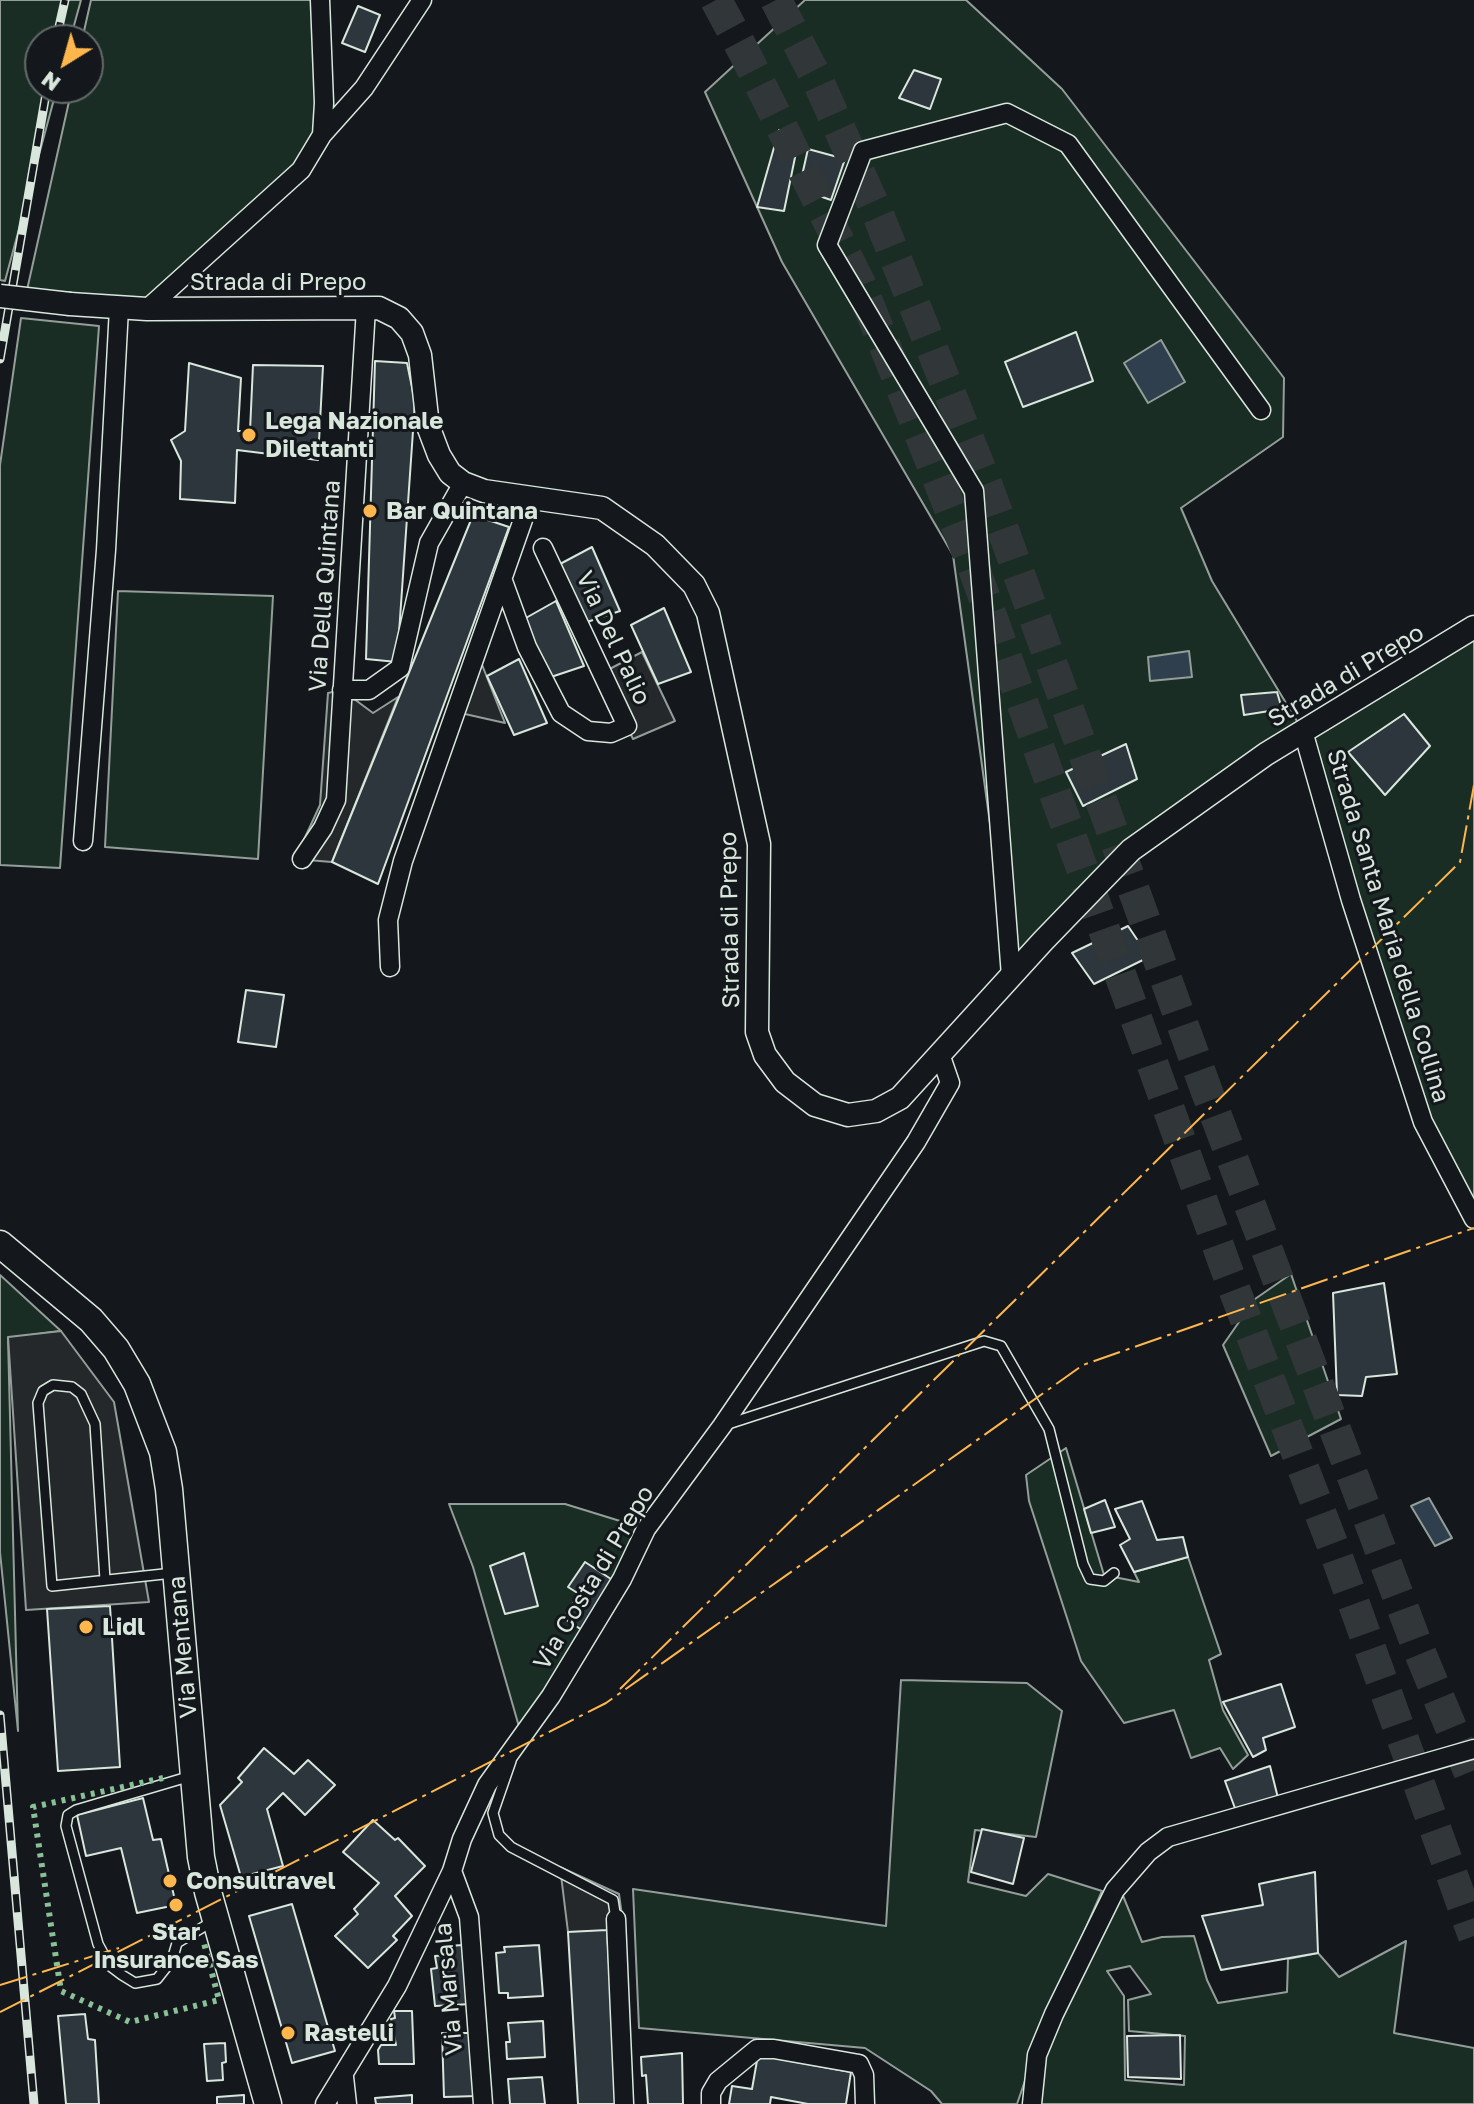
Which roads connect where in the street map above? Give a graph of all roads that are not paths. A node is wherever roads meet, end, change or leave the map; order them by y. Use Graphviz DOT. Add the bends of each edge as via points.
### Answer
graph roads {
  1 [pos="320,0"];
  2 [pos="422,0"];
  3 [pos="322,135"];
  4 [pos="0,296"];
  5 [pos="119,308"];
  6 [pos="366,308"];
  7 [pos="147,309"];
  8 [pos="1261,410"];
  9 [pos="463,483"];
  10 [pos="531,497"];
  11 [pos="543,548"];
  12 [pos="503,581"];
  13 [pos="1474,627"];
  14 [pos="342,690"];
  15 [pos="1303,731"];
  16 [pos="83,841"];
  17 [pos="302,859"];
  18 [pos="390,967"];
  19 [pos="1011,976"];
  20 [pos="940,1054"];
  21 [pos="1474,1219"];
  22 [pos="0,1244"];
  23 [pos="722,1426"];
  24 [pos="177,1573"];
  25 [pos="1114,1573"];
  26 [pos="105,1580"];
  27 [pos="516,1745"];
  28 [pos="1474,1749"];
  29 [pos="194,1776"];
  30 [pos="452,1871"];
  31 [pos="616,1919"];
  32 [pos="216,1920"];
  33 [pos="344,2077"];
  34 [pos="268,2104"];
  35 [pos="325,2104"];
  36 [pos="347,2104"];
  37 [pos="483,2104"];
  38 [pos="624,2104"];
  39 [pos="711,2104"];
  40 [pos="865,2104"];
  41 [pos="1032,2104"];
  1 -- 3 [label="street"];
  2 -- 3 [label="street" via="364,88"];
  3 -- 7 [label="street" via="301,170"];
  4 -- 5 [label="street, Strada di Prepo, bridge"];
  5 -- 7 [label="street, Strada di Prepo"];
  5 -- 16 [label="street"];
  6 -- 7 [label="street, Strada di Prepo"];
  6 -- 9 [label="street, Strada di Prepo" via="399,318 412,333 420,355 428,426 450,473"];
  6 -- 14 [label="street, Via Della Quintana"];
  8 -- 19 [label="street" via="1068,144 1007,113 863,151 827,245 974,491"];
  9 -- 10 [label="street, Strada di Prepo"];
  9 -- 14 [label="street" via="429,543 400,668 369,690"];
  10 -- 12 [label="street"];
  10 -- 20 [label="street, Strada di Prepo" via="602,508 619,518 694,585 708,613 759,844 757,1032 765,1055 785,1082 815,1105 848,1115 876,1111 900,1098"];
  11 -- 12 [label="street, Via Del Palio" via="627,726 611,733 588,731 561,713 527,647"];
  12 -- 18 [label="street" via="403,861 388,920"];
  13 -- 15 [label="street, Strada di Prepo"];
  14 -- 17 [label="street, Via Della Quintana" via="336,800"];
  15 -- 19 [label="street, Strada di Prepo" via="1131,850"];
  15 -- 21 [label="street, Strada Santa Maria della Collina" via="1423,1122"];
  19 -- 20 [label="street, Strada di Prepo"];
  20 -- 23 [label="street, Via Costa di Prepo" via="950,1083 916,1142"];
  22 -- 24 [label="main road, Via Mentana" via="91,1320 137,1384 163,1452"];
  23 -- 25 [label="lane" via="984,1341 1001,1346 1049,1429 1090,1579 1104,1581"];
  23 -- 27 [label="street, Via Costa di Prepo" via="646,1529 622,1579"];
  24 -- 26 [label="lane"];
  24 -- 29 [label="main road, Via Mentana"];
  26 -- 26 [label="lane" via="52,1586 38,1403 53,1385 81,1394 95,1424"];
  27 -- 30 [label="street, Via Costa di Prepo" via="487,1785"];
  27 -- 31 [label="lane" via="493,1813 499,1835 511,1847 613,1900"];
  28 -- 41 [label="street" via="1168,1837 1148,1852 1115,1890 1054,2014 1037,2055"];
  29 -- 32 [label="main road, Via Mentana" via="201,1857"];
  29 -- 32 [label="lane" via="76,1810 68,1815 66,1826 98,1944 122,1975 135,1983 157,1979 177,1943"];
  30 -- 33 [label="street, Via Costa di Prepo" via="397,1986"];
  30 -- 37 [label="street, Via Marsala" via="469,1917"];
  31 -- 38 [label="street"];
  32 -- 34 [label="main road, Via Mentana"];
  33 -- 35 [label="street, Via Costa di Prepo"];
  33 -- 36 [label="street"];
  39 -- 40 [label="street" via="718,2081 757,2049 859,2064"];
}
